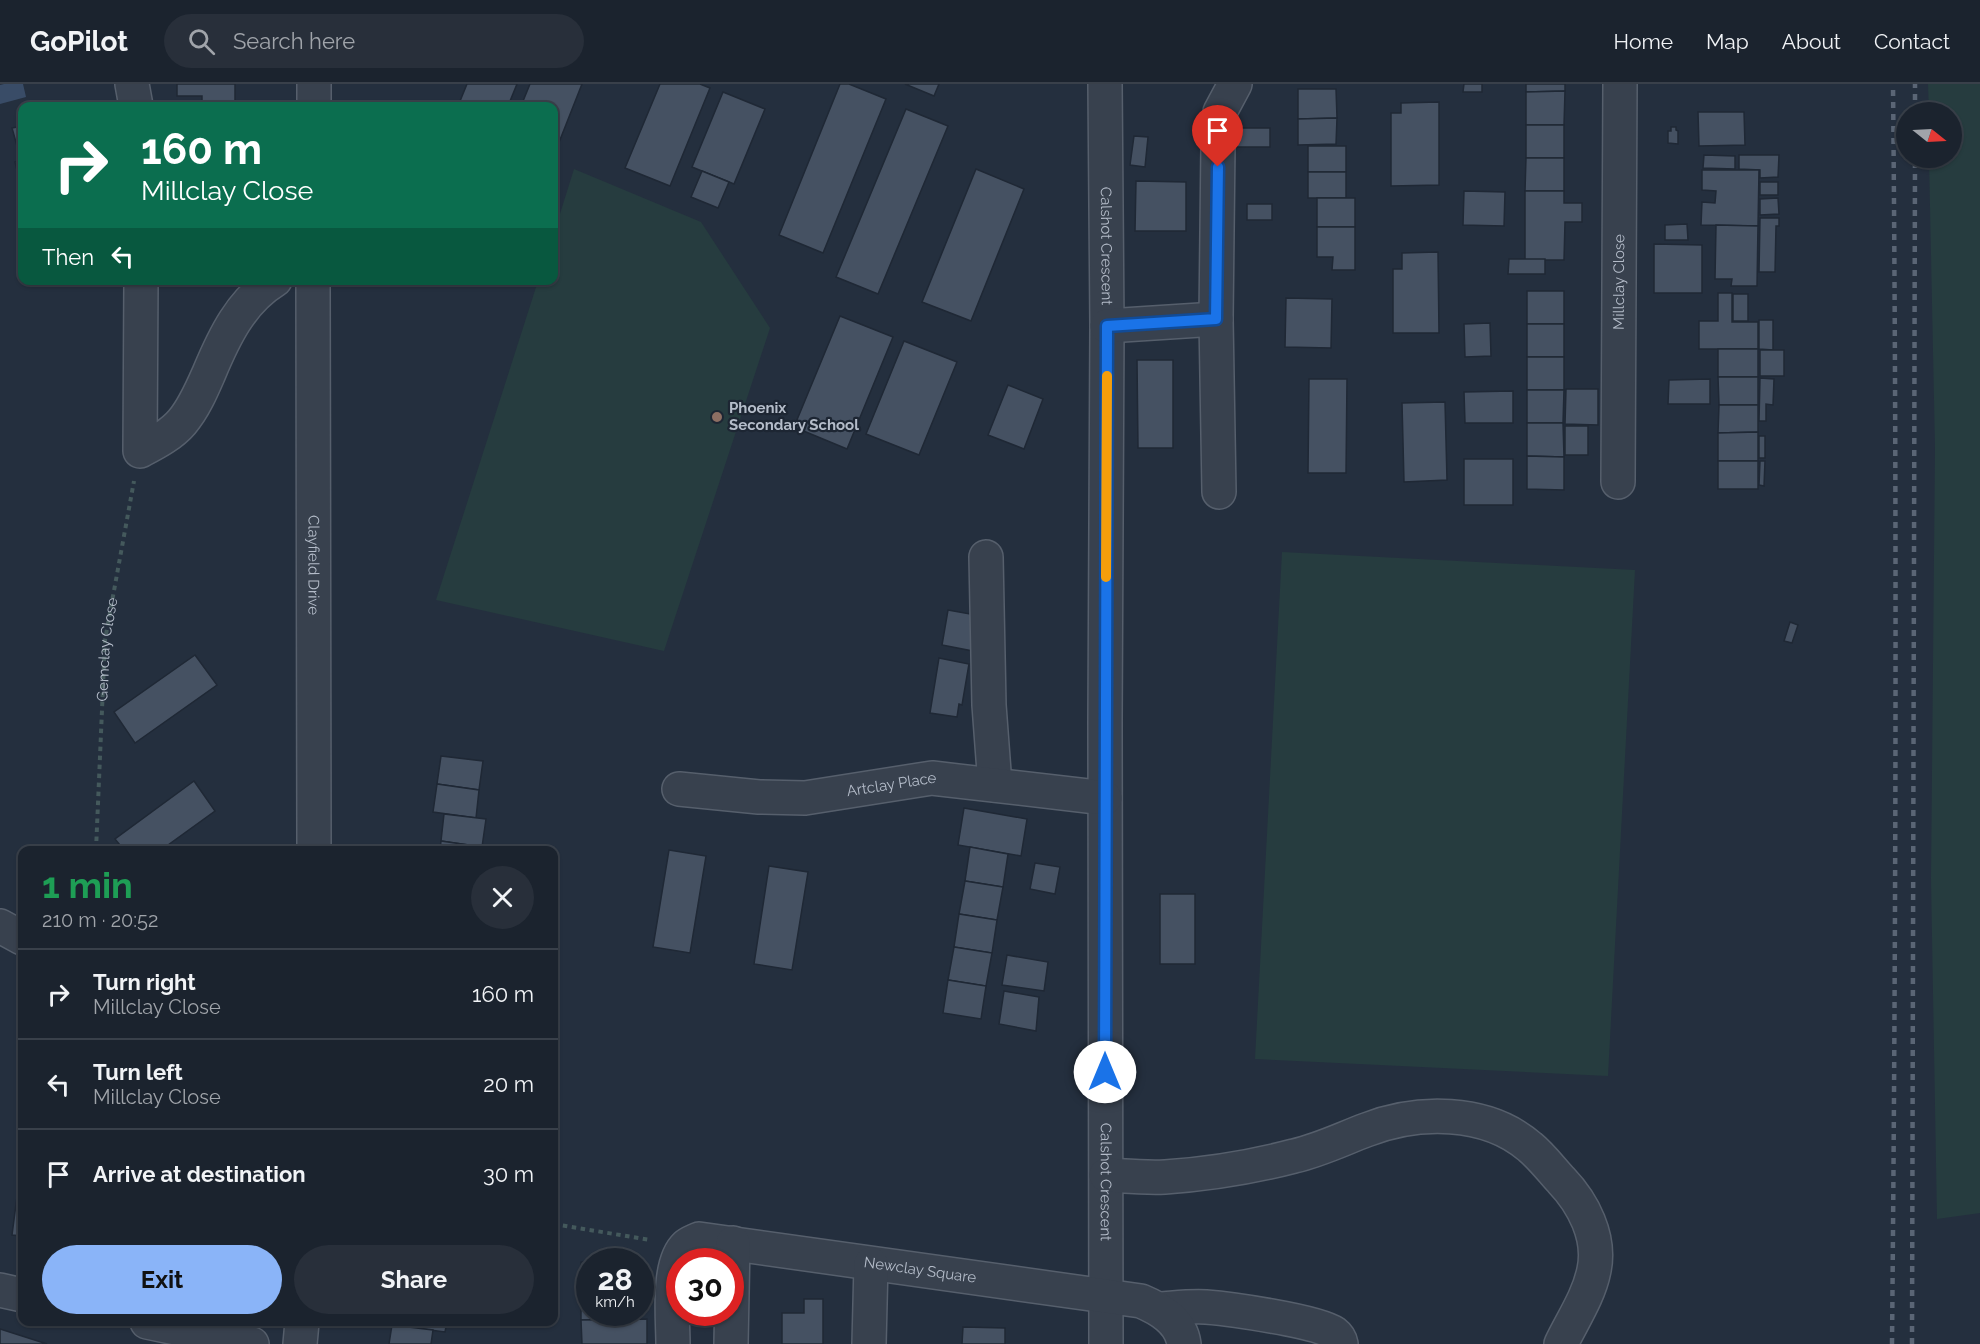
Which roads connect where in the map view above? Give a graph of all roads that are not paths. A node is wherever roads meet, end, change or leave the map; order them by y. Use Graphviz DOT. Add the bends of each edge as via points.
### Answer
graph roads {
  1 [pos="132,84"];
  2 [pos="314,84"];
  3 [pos="1105,84"];
  4 [pos="1235,84"];
  5 [pos="1620,84"];
  6 [pos="135,102"];
  7 [pos="314,102"];
  8 [pos="141,285"];
  9 [pos="268,285"];
  10 [pos="313,285"];
  11 [pos="1216,319"];
  12 [pos="1107,326"];
  13 [pos="1618,482"];
  14 [pos="1218,492"];
  15 [pos="986,557"];
  16 [pos="996,784"];
  17 [pos="679,789"];
  18 [pos="1105,798"];
  19 [pos="314,846"];
  20 [pos="0,926"];
  21 [pos="18,936"];
  22 [pos="1106,1175"];
  23 [pos="732,1244"];
  24 [pos="872,1264"];
  25 [pos="0,1290"];
  26 [pos="18,1294"];
  27 [pos="1107,1298"];
  28 [pos="1160,1309"];
  29 [pos="166,1326"];
  30 [pos="302,1326"];
  31 [pos="252,1344"];
  32 [pos="300,1344"];
  33 [pos="673,1344"];
  34 [pos="731,1344"];
  35 [pos="869,1344"];
  36 [pos="1106,1344"];
  37 [pos="1184,1344"];
  38 [pos="1341,1344"];
  39 [pos="1561,1344"];
  1 -- 6 [label="street"];
  2 -- 7 [label="street"];
  3 -- 12 [label="street, Calshot Crescent"];
  4 -- 11 [label="street" via="1220,112"];
  5 -- 13 [label="street, Millclay Close"];
  8 -- 9 [label="street" via="140,451 182,422 238,313"];
  10 -- 19 [label="street, Clayfield Drive"];
  11 -- 12 [label="street"];
  11 -- 14 [label="street"];
  12 -- 18 [label="street, Calshot Crescent"];
  15 -- 16 [label="street" via="989,705"];
  16 -- 17 [label="street, Artclay Place" via="932,778 805,798"];
  16 -- 18 [label="street, Artclay Place"];
  18 -- 22 [label="street, Calshot Crescent"];
  20 -- 21 [label="street"];
  22 -- 27 [label="street, Calshot Crescent"];
  22 -- 39 [label="street" via="1163,1177 1256,1166 1420,1116 1467,1119 1497,1126 1529,1146 1568,1188 1587,1217 1595,1269"];
  23 -- 24 [label="street, Newclay Square"];
  23 -- 33 [label="street, Newclay Square" via="699,1239 686,1246 678,1258 674,1274"];
  23 -- 34 [label="street"];
  24 -- 27 [label="street, Newclay Square"];
  24 -- 35 [label="street"];
  25 -- 26 [label="street"];
  27 -- 28 [label="street, Newclay Square" via="1141,1301"];
  27 -- 36 [label="street, Calshot Crescent"];
  28 -- 37 [label="street" via="1174,1322"];
  28 -- 38 [label="street" via="1208,1307 1269,1316 1333,1332"];
  29 -- 31 [label="street"];
  30 -- 32 [label="street"];
}
